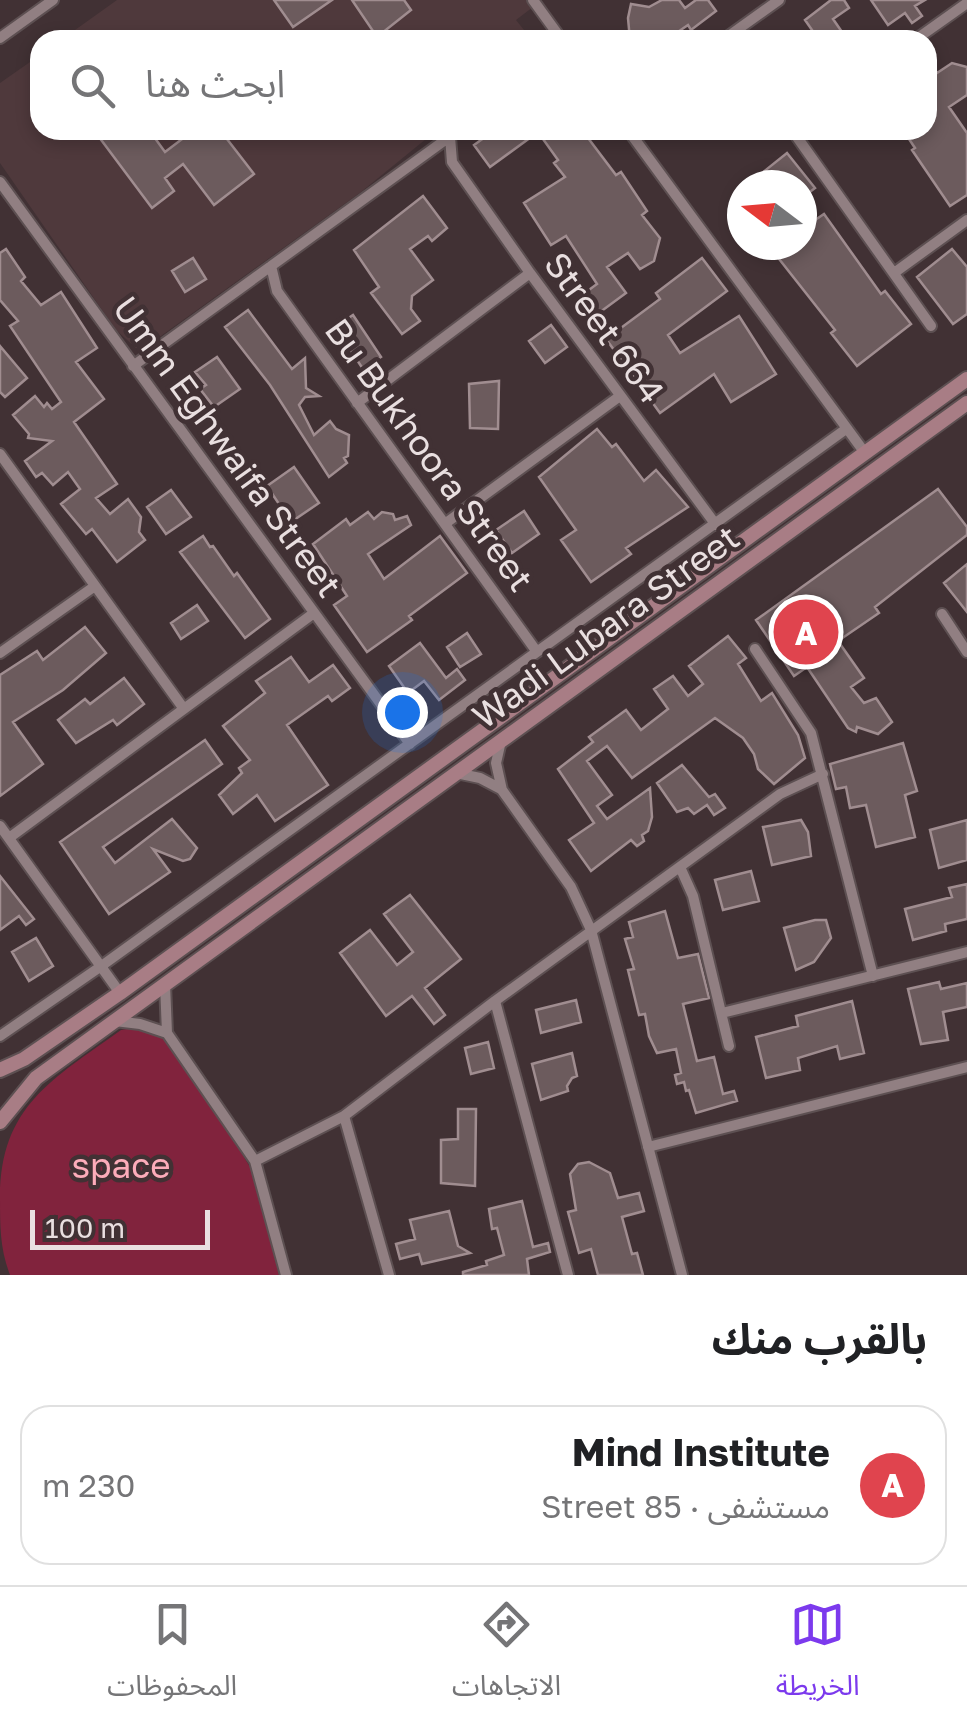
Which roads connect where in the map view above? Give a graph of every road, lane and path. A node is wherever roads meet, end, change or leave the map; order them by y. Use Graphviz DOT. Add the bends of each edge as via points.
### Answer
graph roads {
  1 [pos="52,0"];
  2 [pos="533,0"];
  3 [pos="778,0"];
  4 [pos="967,3"];
  5 [pos="555,30"];
  6 [pos="738,30"];
  7 [pos="929,30"];
  8 [pos="0,38"];
  9 [pos="446,140"];
  10 [pos="454,140"];
  11 [pos="635,140"];
  12 [pos="799,140"];
  13 [pos="428,153"];
  14 [pos="452,162"];
  15 [pos="0,182"];
  16 [pos="967,220"];
  17 [pos="271,266"];
  18 [pos="530,273"];
  19 [pos="894,274"];
  20 [pos="253,279"];
  21 [pos="276,291"];
  22 [pos="931,326"];
  23 [pos="134,366"];
  24 [pos="967,379"];
  25 [pos="620,396"];
  26 [pos="356,403"];
  27 [pos="967,403"];
  28 [pos="846,429"];
  29 [pos="865,453"];
  30 [pos="1,457"];
  31 [pos="446,524"];
  32 [pos="716,524"];
  33 [pos="94,586"];
  34 [pos="314,613"];
  35 [pos="942,614"];
  36 [pos="755,649"];
  37 [pos="0,652"];
  38 [pos="537,652"];
  39 [pos="967,652"];
  40 [pos="184,709"];
  41 [pos="502,737"];
  42 [pos="410,744"];
  43 [pos="455,772"];
  44 [pos="823,774"];
  45 [pos="502,790"];
  46 [pos="0,826"];
  47 [pos="9,838"];
  48 [pos="680,867"];
  49 [pos="591,930"];
  50 [pos="967,952"];
  51 [pos="100,967"];
  52 [pos="873,976"];
  53 [pos="164,984"];
  54 [pos="120,993"];
  55 [pos="495,1001"];
  56 [pos="722,1013"];
  57 [pos="114,1021"];
  58 [pos="167,1033"];
  59 [pos="0,1036"];
  60 [pos="728,1046"];
  61 [pos="967,1068"];
  62 [pos="0,1070"];
  63 [pos="344,1116"];
  64 [pos="0,1122"];
  65 [pos="648,1146"];
  66 [pos="255,1162"];
  67 [pos="286,1275"];
  68 [pos="389,1275"];
  69 [pos="568,1275"];
  70 [pos="682,1275"];
  1 -- 8 [label="street"];
  2 -- 5 [label="street"];
  3 -- 6 [label="street"];
  4 -- 7 [label="street"];
  9 -- 13 [label="street"];
  10 -- 14 [label="street"];
  11 -- 28 [label="street"];
  12 -- 19 [label="street"];
  13 -- 14 [label="street"];
  13 -- 17 [label="street"];
  14 -- 18 [label="street, Street 664"];
  15 -- 23 [label="street, Umm Eghwaifa Street"];
  16 -- 19 [label="street"];
  17 -- 20 [label="street"];
  17 -- 21 [label="street, Bu Bukhoora Street"];
  18 -- 25 [label="street, Street 664"];
  18 -- 26 [label="street"];
  19 -- 22 [label="street"];
  20 -- 21 [label="street, Bu Bukhoora Street"];
  20 -- 23 [label="street"];
  21 -- 26 [label="street, Bu Bukhoora Street"];
  23 -- 34 [label="street, Umm Eghwaifa Street"];
  24 -- 29 [label="street, Wadi Lubara Street"];
  25 -- 31 [label="street"];
  25 -- 32 [label="street, Street 664"];
  26 -- 31 [label="street, Bu Bukhoora Street"];
  27 -- 41 [label="street, Wadi Lubara Street"];
  28 -- 29 [label="street"];
  28 -- 32 [label="street, Wadi Lubara Street"];
  29 -- 54 [label="street, Wadi Lubara Street"];
  30 -- 33 [label="street"];
  31 -- 38 [label="street, Bu Bukhoora Street"];
  32 -- 38 [label="street, Wadi Lubara Street"];
  33 -- 37 [label="street"];
  33 -- 40 [label="street"];
  34 -- 40 [label="street"];
  34 -- 42 [label="street, Umm Eghwaifa Street"];
  35 -- 39 [label="street"];
  36 -- 44 [label="street" via="812,733"];
  38 -- 42 [label="street, Wadi Lubara Street"];
  40 -- 47 [label="street"];
  41 -- 43 [label="street, Wadi Lubara Street"];
  41 -- 45 [label="street" via="496,763"];
  42 -- 51 [label="street, Wadi Lubara Street"];
  43 -- 45 [label="street"];
  43 -- 53 [label="street, Wadi Lubara Street"];
  44 -- 48 [label="street" via="780,794"];
  44 -- 52 [label="street"];
  45 -- 49 [label="street" via="571,888"];
  46 -- 47 [label="street"];
  47 -- 51 [label="street"];
  48 -- 49 [label="street"];
  48 -- 56 [label="street" via="694,896"];
  49 -- 55 [label="street"];
  49 -- 65 [label="street"];
  50 -- 52 [label="street"];
  51 -- 54 [label="street"];
  51 -- 59 [label="street, Wadi Lubara Street"];
  52 -- 56 [label="street"];
  53 -- 57 [label="street, Wadi Lubara Street"];
  53 -- 58 [label="street"];
  54 -- 62 [label="street, Wadi Lubara Street"];
  55 -- 63 [label="street"];
  55 -- 69 [label="street"];
  56 -- 60 [label="street"];
  57 -- 58 [label="street"];
  57 -- 64 [label="street, Wadi Lubara Street" via="36,1078"];
  58 -- 66 [label="street"];
  61 -- 65 [label="street"];
  63 -- 66 [label="street"];
  63 -- 68 [label="street"];
  65 -- 70 [label="street"];
  66 -- 67 [label="street"];
}
